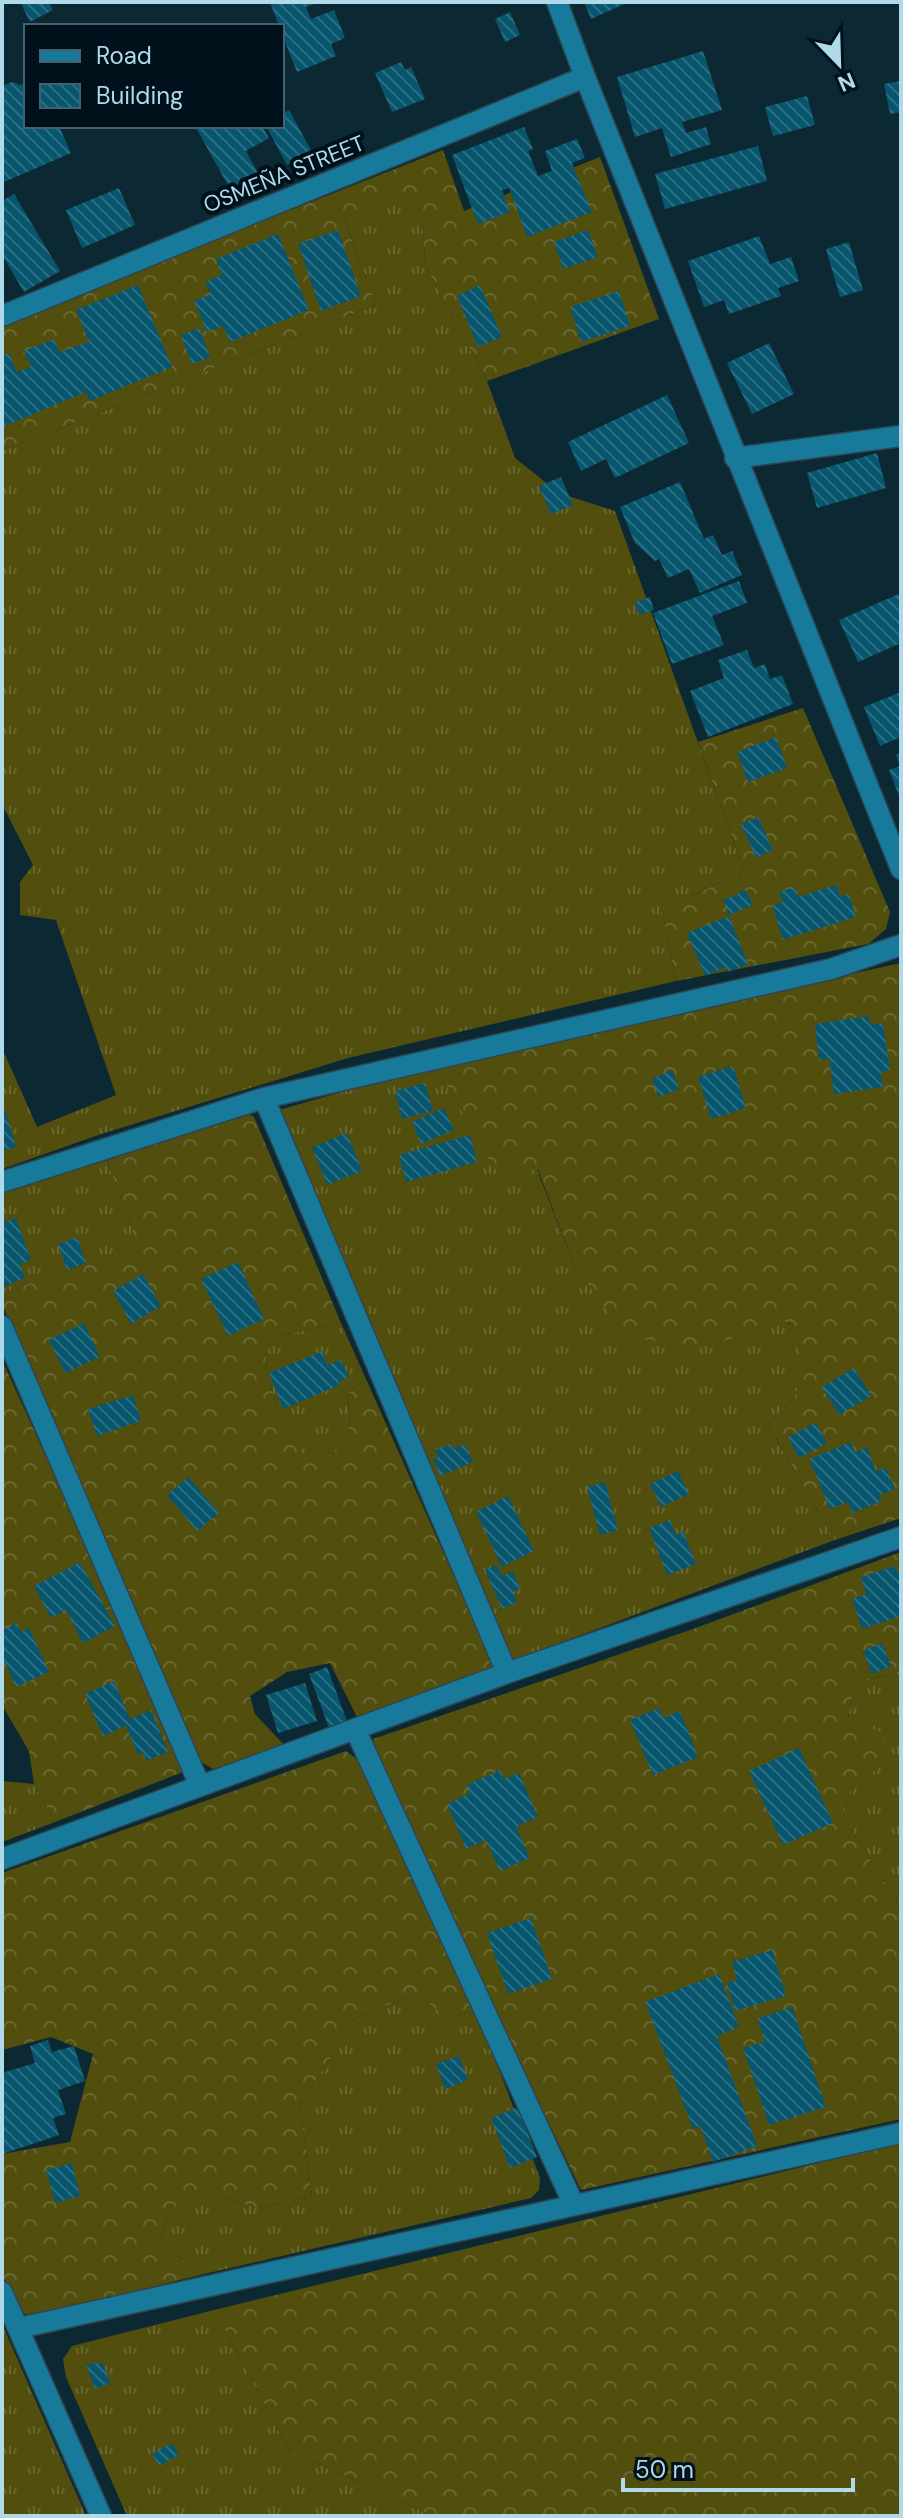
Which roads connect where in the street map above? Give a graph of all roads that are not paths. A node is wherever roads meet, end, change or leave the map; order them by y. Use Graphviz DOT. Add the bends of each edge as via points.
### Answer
graph roads {
  1 [pos="557,2"];
  2 [pos="585,77"];
  3 [pos="2,316"];
  4 [pos="901,436"];
  5 [pos="735,458"];
  6 [pos="901,869"];
  7 [pos="901,945"];
  8 [pos="264,1098"];
  9 [pos="2,1182"];
  10 [pos="2,1326"];
  11 [pos="901,1537"];
  12 [pos="507,1673"];
  13 [pos="355,1729"];
  14 [pos="200,1786"];
  15 [pos="2,1859"];
  16 [pos="901,2133"];
  17 [pos="574,2205"];
  18 [pos="2,2292"];
  19 [pos="19,2328"];
  20 [pos="101,2516"];
  1 -- 2 [label="street"];
  2 -- 3 [label="street, OSMEÑA STREET"];
  2 -- 5 [label="street"];
  4 -- 5 [label="street"];
  5 -- 6 [label="street"];
  7 -- 8 [label="street" via="831,969"];
  8 -- 9 [label="street"];
  8 -- 12 [label="street"];
  10 -- 14 [label="street"];
  11 -- 12 [label="street"];
  12 -- 13 [label="street"];
  13 -- 14 [label="street"];
  13 -- 17 [label="street"];
  14 -- 15 [label="street"];
  16 -- 17 [label="street"];
  17 -- 19 [label="street"];
  18 -- 19 [label="street"];
  19 -- 20 [label="street"];
}
